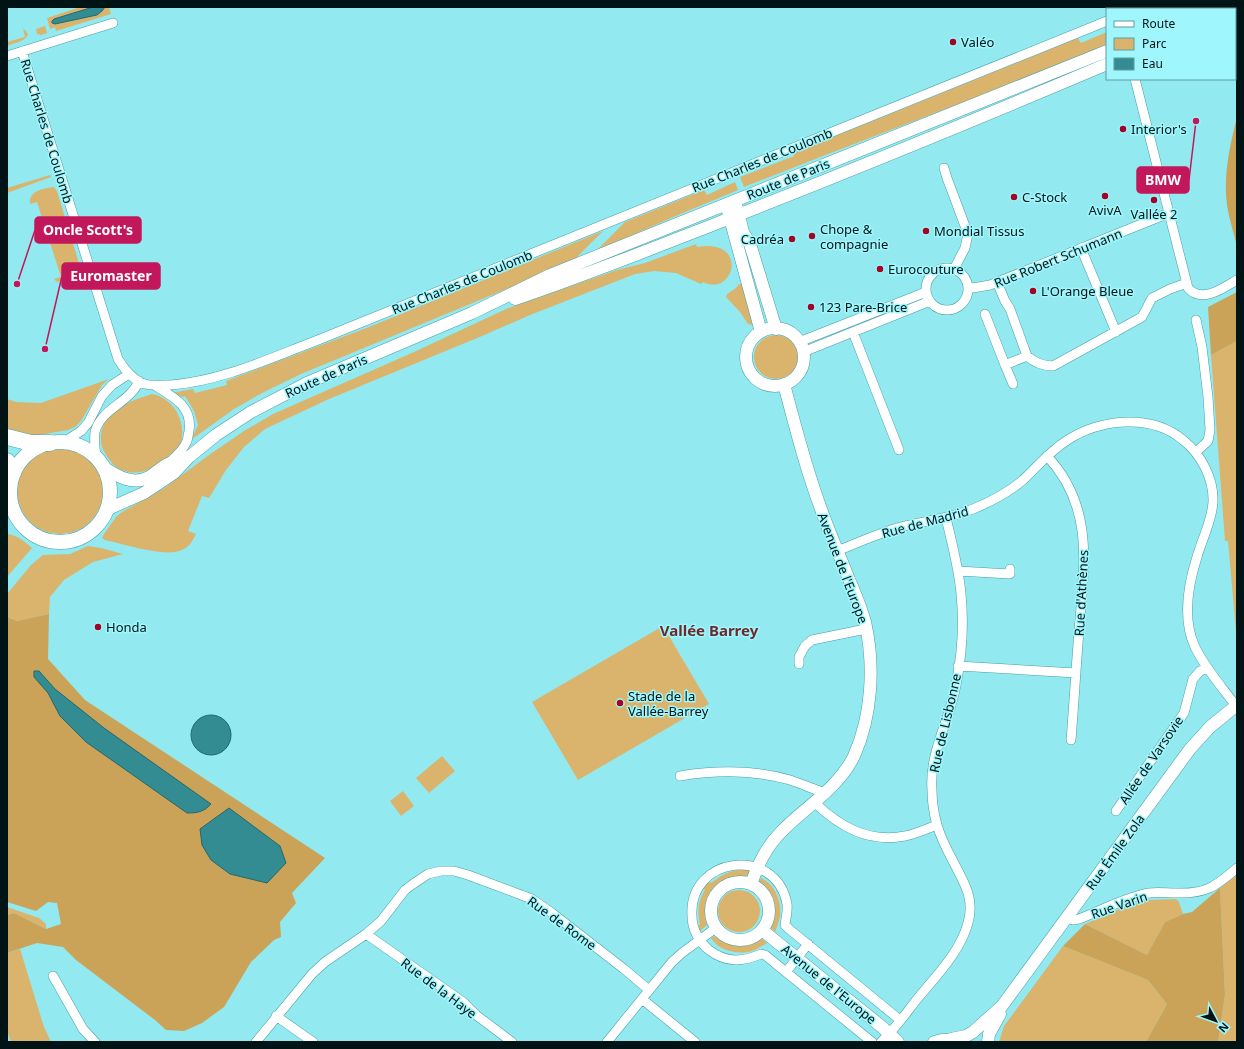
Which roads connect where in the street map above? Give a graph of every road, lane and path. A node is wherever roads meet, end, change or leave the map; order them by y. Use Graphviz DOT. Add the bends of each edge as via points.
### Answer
graph roads {
  1 [pos="1106,21"];
  2 [pos="113,23"];
  3 [pos="22,51"];
  4 [pos="1106,51"];
  5 [pos="7,56"];
  6 [pos="1106,64"];
  7 [pos="1135,80"];
  8 [pos="944,168"];
  9 [pos="730,202"];
  10 [pos="1168,214"];
  11 [pos="735,216"];
  12 [pos="1081,248"];
  13 [pos="954,269"];
  14 [pos="1237,280"];
  15 [pos="997,282"];
  16 [pos="1187,283"];
  17 [pos="968,287"];
  18 [pos="926,292"];
  19 [pos="930,301"];
  20 [pos="472,313"];
  21 [pos="985,314"];
  22 [pos="1196,320"];
  23 [pos="776,328"];
  24 [pos="761,332"];
  25 [pos="853,332"];
  26 [pos="1116,332"];
  27 [pos="801,347"];
  28 [pos="1027,356"];
  29 [pos="1006,365"];
  30 [pos="129,374"];
  31 [pos="139,381"];
  32 [pos="784,384"];
  33 [pos="1013,384"];
  34 [pos="154,385"];
  35 [pos="7,437"];
  36 [pos="57,443"];
  37 [pos="898,450"];
  38 [pos="1196,452"];
  39 [pos="1047,456"];
  40 [pos="189,457"];
  41 [pos="99,462"];
  42 [pos="169,463"];
  43 [pos="9,477"];
  44 [pos="108,509"];
  45 [pos="946,518"];
  46 [pos="7,526"];
  47 [pos="21,526"];
  48 [pos="837,551"];
  49 [pos="1010,569"];
  50 [pos="958,571"];
  51 [pos="866,629"];
  52 [pos="799,664"];
  53 [pos="958,666"];
  54 [pos="1208,668"];
  55 [pos="1076,673"];
  56 [pos="1236,705"];
  57 [pos="1071,740"];
  58 [pos="680,776"];
  59 [pos="825,793"];
  60 [pos="814,802"];
  61 [pos="1116,812"];
  62 [pos="937,825"];
  63 [pos="757,868"];
  64 [pos="1237,868"];
  65 [pos="751,884"];
  66 [pos="1067,917"];
  67 [pos="716,927"];
  68 [pos="762,930"];
  69 [pos="366,934"];
  70 [pos="700,939"];
  71 [pos="808,944"];
  72 [pos="797,958"];
  73 [pos="786,972"];
  74 [pos="53,976"];
  75 [pos="649,990"];
  76 [pos="642,1000"];
  77 [pos="1002,1006"];
  78 [pos="276,1016"];
  79 [pos="900,1020"];
  80 [pos="894,1040"];
  81 [pos="951,1040"];
  82 [pos="95,1042"];
  83 [pos="256,1042"];
  84 [pos="313,1042"];
  85 [pos="512,1042"];
  86 [pos="607,1042"];
  87 [pos="695,1042"];
  88 [pos="872,1042"];
  89 [pos="934,1042"];
  90 [pos="963,1042"];
  91 [pos="988,1042"];
  1 -- 34 [label="street, Rue Charles de Coulomb" via="313,342 222,375 185,384"];
  2 -- 3 [label="street, Rue Charles de Coulomb"];
  3 -- 5 [label="street, Rue Charles de Coulomb"];
  3 -- 30 [label="street, Rue Charles de Coulomb" via="118,359"];
  4 -- 9 [label="main road, Route de Paris"];
  6 -- 11 [label="main road, Route de Paris" via="968,123"];
  7 -- 10 [label="street"];
  8 -- 13 [label="street" via="968,234 965,248"];
  9 -- 11 [label="main road"];
  9 -- 20 [label="main road, Route de Paris" via="550,275"];
  10 -- 12 [label="street, Rue Robert Schumann"];
  10 -- 16 [label="street"];
  11 -- 20 [label="main road, Route de Paris" via="554,286"];
  11 -- 23 [label="main road" via="750,244"];
  11 -- 24 [label="main road"];
  12 -- 15 [label="street, Rue Robert Schumann"];
  12 -- 26 [label="street"];
  13 -- 17 [label="street" via="964,276"];
  13 -- 18 [label="street" via="936,271 929,278"];
  14 -- 16 [label="street" via="1218,291 1204,295 1191,291"];
  15 -- 17 [label="street, Rue Robert Schumann"];
  15 -- 28 [label="street"];
  16 -- 26 [label="street" via="1152,298 1142,317"];
  17 -- 19 [label="street" via="965,300 954,309 941,309"];
  18 -- 19 [label="street"];
  18 -- 27 [label="street"];
  19 -- 25 [label="street"];
  20 -- 40 [label="main road, Route de Paris" via="307,383 251,412"];
  21 -- 29 [label="street"];
  22 -- 38 [label="street" via="1202,346 1210,430 1208,441"];
  23 -- 24 [label="main road"];
  23 -- 27 [label="main road" via="787,331 796,338"];
  24 -- 32 [label="main road" via="754,337 747,350 749,371 766,385"];
  25 -- 27 [label="street"];
  25 -- 37 [label="street"];
  26 -- 28 [label="street" via="1053,366 1040,364"];
  27 -- 32 [label="main road" via="803,364 798,374"];
  28 -- 29 [label="street"];
  29 -- 33 [label="street"];
  30 -- 31 [label="street, Rue Charles de Coulomb"];
  30 -- 36 [label="street" via="112,385 102,396 88,424 81,431"];
  31 -- 34 [label="street, Rue Charles de Coulomb"];
  31 -- 41 [label="street" via="137,388 99,422 95,432"];
  32 -- 48 [label="main road, Avenue de l'Europe" via="815,493"];
  34 -- 42 [label="street" via="180,403 190,419 186,443"];
  35 -- 36 [label="highway" via="31,444"];
  36 -- 41 [label="main road" via="82,447"];
  36 -- 43 [label="main road" via="38,447 24,456"];
  38 -- 39 [label="street, Rue de Madrid" via="1168,430 1145,422 1132,422 1110,424 1082,432"];
  38 -- 54 [label="street" via="1210,482 1213,503 1208,528 1192,576 1188,599 1188,626 1195,647"];
  39 -- 45 [label="street, Rue de Madrid" via="1021,482 1005,492 973,510"];
  39 -- 55 [label="street, Rue d'Athènes" via="1070,487 1080,516 1084,541"];
  40 -- 42 [label="main road, Route de Paris"];
  40 -- 44 [label="main road, Route de Paris" via="174,473 144,493"];
  41 -- 42 [label="main road, Route de Paris" via="116,475 138,481 148,478"];
  41 -- 44 [label="main road" via="110,484"];
  43 -- 47 [label="main road" via="13,514"];
  44 -- 47 [label="main road" via="98,526 83,538 68,543 46,542 31,535"];
  45 -- 48 [label="street, Rue de Madrid" via="895,528"];
  45 -- 50 [label="street, Rue de Lisbonne"];
  46 -- 47 [label="main road"];
  48 -- 51 [label="main road, Avenue de l'Europe"];
  49 -- 50 [label="street" via="1010,574"];
  50 -- 53 [label="street, Rue de Lisbonne" via="963,616"];
  51 -- 52 [label="street" via="812,640 799,657"];
  51 -- 59 [label="main road, Avenue de l'Europe" via="870,658 866,716 853,756 840,778"];
  53 -- 55 [label="street, Rue de Lisbonne"];
  53 -- 62 [label="street, Rue de Lisbonne" via="953,697 939,739 932,772"];
  54 -- 56 [label="street"];
  54 -- 61 [label="street, Allée de Varsovie" via="1200,671 1193,679 1184,713"];
  55 -- 57 [label="street, Rue d'Athènes"];
  56 -- 66 [label="main road, Rue Émile Zola" via="1210,727 1190,749"];
  58 -- 59 [label="street" via="715,772 753,773 791,780"];
  59 -- 60 [label="main road, Avenue de l'Europe"];
  60 -- 62 [label="street" via="842,825 873,836 902,836"];
  60 -- 63 [label="main road, Avenue de l'Europe" via="774,840"];
  62 -- 79 [label="street, Rue de Lisbonne" via="965,883 970,899 968,924 959,946"];
  63 -- 65 [label="main road, Avenue de l'Europe"];
  63 -- 70 [label="street" via="746,864 728,865 712,873 700,885 692,910 694,928"];
  63 -- 71 [label="street" via="770,875 781,888 788,914 785,925"];
  64 -- 66 [label="street, Rue Varin" via="1215,885 1200,892 1151,893 1122,901 1079,919"];
  65 -- 67 [label="main road" via="737,882 718,893 712,906"];
  65 -- 68 [label="main road" via="760,890 768,904 767,920"];
  66 -- 77 [label="main road, Rue Émile Zola"];
  67 -- 68 [label="main road" via="726,936 739,940 751,937"];
  67 -- 70 [label="street"];
  68 -- 72 [label="main road, Avenue de l'Europe"];
  69 -- 75 [label="street, Rue de Rome" via="381,921 405,890 420,878 442,871 461,872 523,895 542,905"];
  69 -- 78 [label="street, Rue de Rome" via="325,962"];
  69 -- 85 [label="street, Rue de la Haye" via="463,1002"];
  70 -- 73 [label="street" via="709,950 724,958 742,960 761,954"];
  70 -- 75 [label="street" via="672,962"];
  71 -- 72 [label="street"];
  71 -- 79 [label="street"];
  72 -- 73 [label="street"];
  72 -- 80 [label="main road, Avenue de l'Europe"];
  73 -- 88 [label="street"];
  74 -- 82 [label="street" via="83,1030"];
  75 -- 76 [label="street"];
  76 -- 86 [label="street"];
  76 -- 87 [label="street"];
  77 -- 81 [label="main road, Rue Émile Zola" via="973,1032"];
  77 -- 91 [label="main road, Rue Émile Zola"];
  78 -- 83 [label="street, Rue de Rome"];
  78 -- 84 [label="street"];
  79 -- 80 [label="street, Rue de Lisbonne"];
  81 -- 89 [label="main road"];
  81 -- 90 [label="main road"];
}
